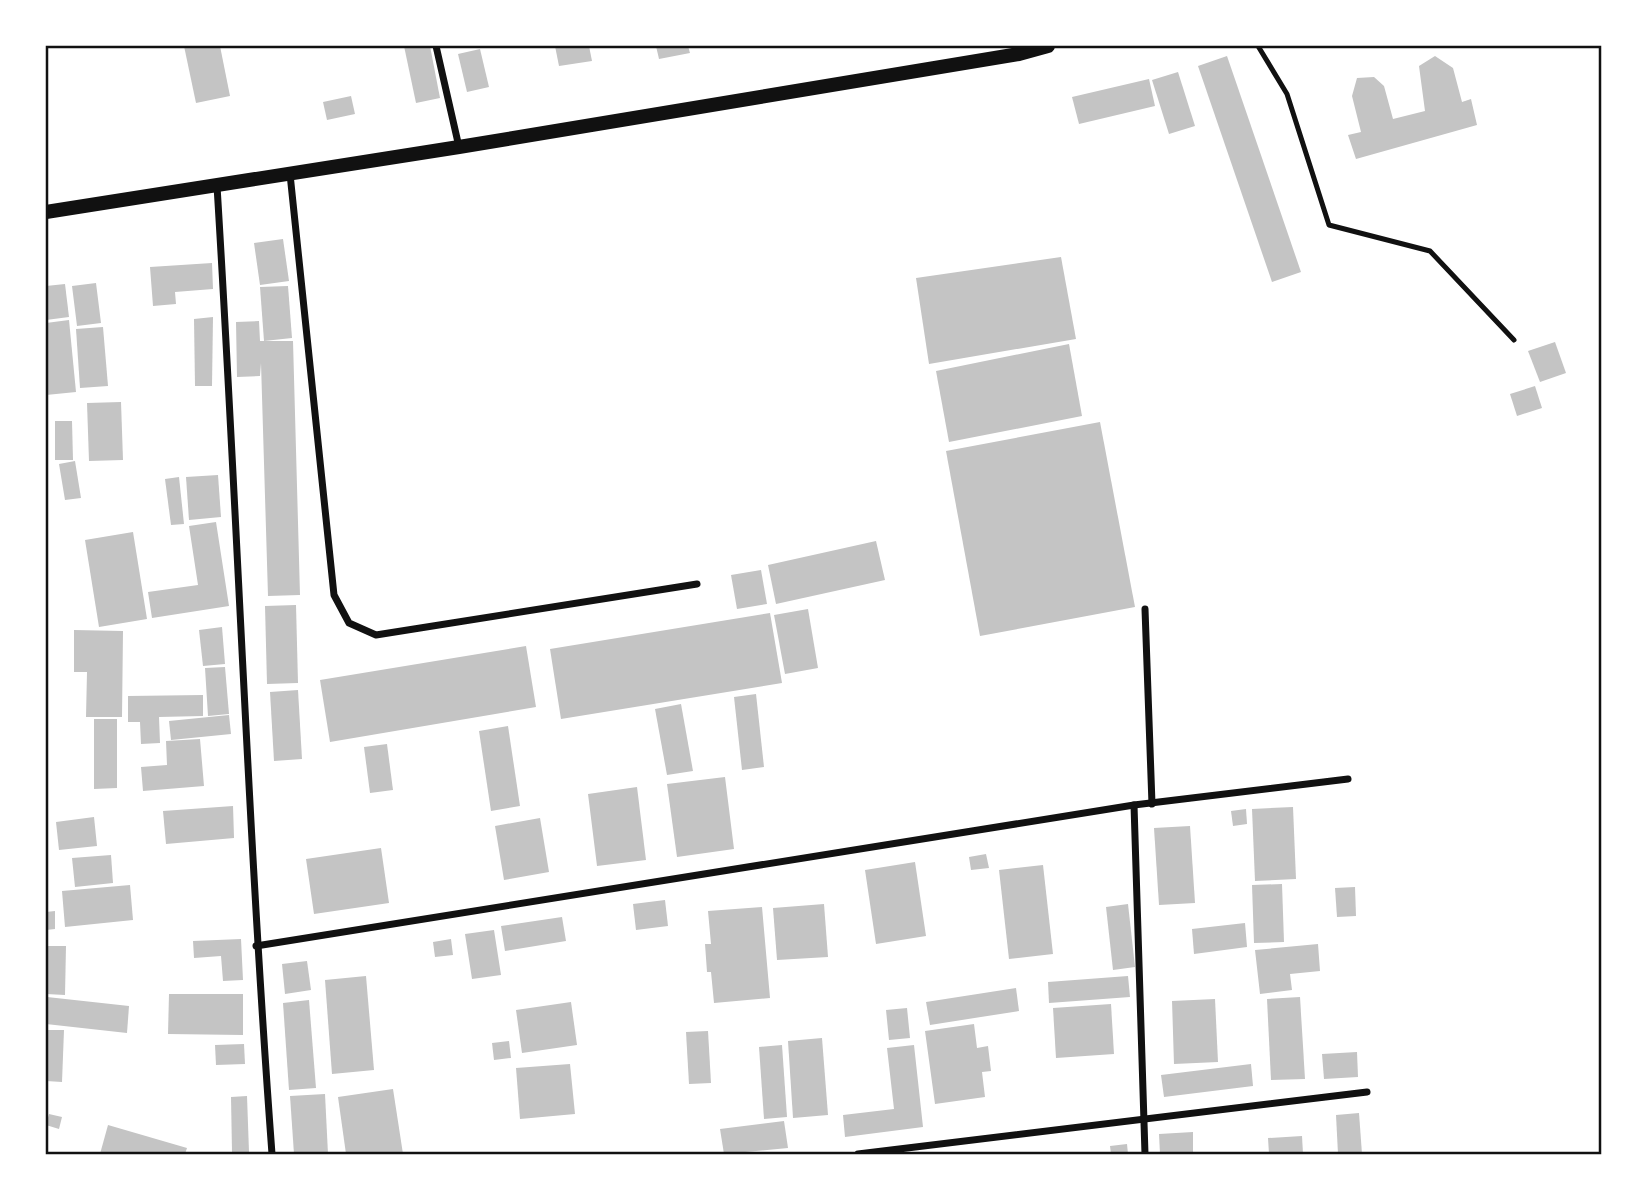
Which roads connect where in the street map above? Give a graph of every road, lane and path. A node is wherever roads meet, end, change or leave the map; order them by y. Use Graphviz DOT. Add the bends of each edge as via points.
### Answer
graph roads {
  1 [pos="436,46"];
  2 [pos="1048,46"];
  3 [pos="1258,46"];
  4 [pos="459,147"];
  5 [pos="290,174"];
  6 [pos="217,186"];
  7 [pos="46,212"];
  8 [pos="1514,340"];
  9 [pos="697,584"];
  10 [pos="1145,610"];
  11 [pos="1348,779"];
  12 [pos="1152,804"];
  13 [pos="1134,805"];
  14 [pos="256,946"];
  15 [pos="1367,1092"];
  16 [pos="1144,1119"];
  17 [pos="272,1154"];
  18 [pos="858,1154"];
  19 [pos="1145,1154"];
  1 -- 4 [label="street"];
  2 -- 4 [label="main road"];
  3 -- 8 [label="lane" via="1287,94 1329,225 1430,251"];
  4 -- 5 [label="main road"];
  5 -- 6 [label="main road"];
  5 -- 9 [label="street" via="334,594 349,623 376,635"];
  6 -- 7 [label="main road"];
  6 -- 14 [label="street"];
  10 -- 12 [label="street"];
  11 -- 12 [label="street"];
  12 -- 13 [label="street"];
  13 -- 14 [label="street"];
  13 -- 16 [label="street"];
  14 -- 17 [label="street"];
  15 -- 16 [label="street"];
  16 -- 18 [label="street"];
  16 -- 19 [label="street"];
}
